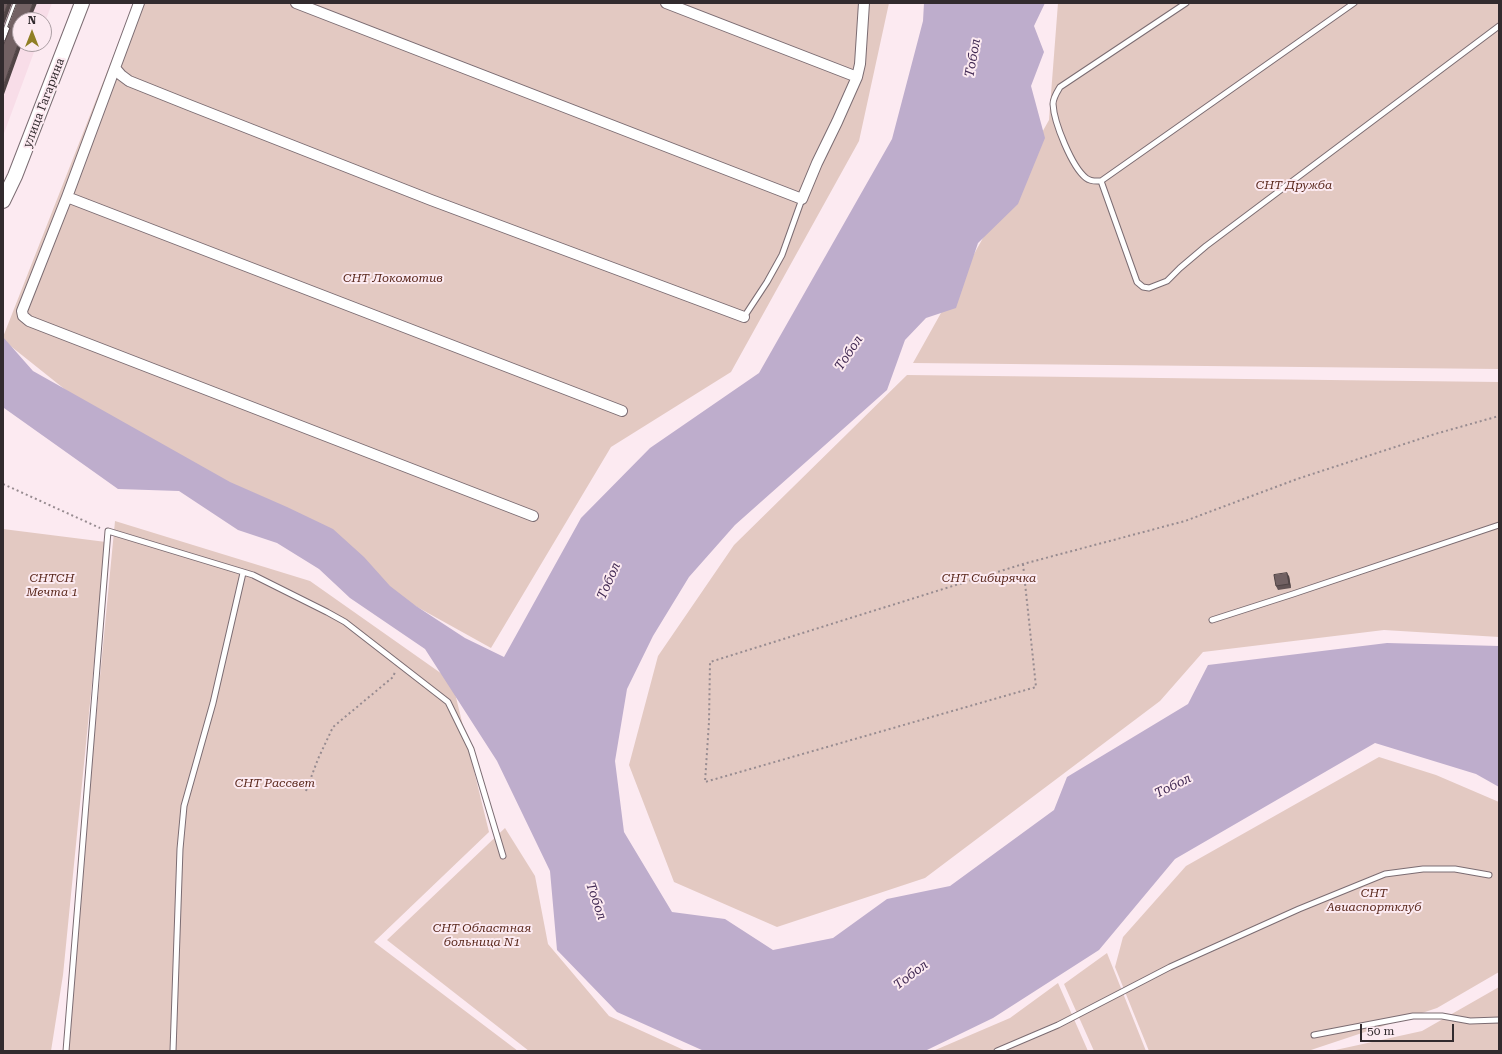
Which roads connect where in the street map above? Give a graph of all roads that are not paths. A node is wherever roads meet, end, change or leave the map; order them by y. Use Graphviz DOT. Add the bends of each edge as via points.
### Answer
graph roads {
  1 [pos="16,3"];
  2 [pos="82,3"];
  3 [pos="139,3"];
  4 [pos="296,3"];
  5 [pos="666,3"];
  6 [pos="864,3"];
  7 [pos="1186,3"];
  8 [pos="1354,3"];
  9 [pos="1499,26"];
  10 [pos="3,37"];
  11 [pos="115,68"];
  12 [pos="857,77"];
  13 [pos="1101,181"];
  14 [pos="67,196"];
  15 [pos="802,199"];
  16 [pos="3,201"];
  17 [pos="744,317"];
  18 [pos="622,411"];
  19 [pos="533,516"];
  20 [pos="1499,525"];
  21 [pos="243,573"];
  22 [pos="1212,620"];
  23 [pos="503,856"];
  24 [pos="1489,875"];
  25 [pos="1499,1020"];
  26 [pos="1314,1035"];
  27 [pos="66,1051"];
  28 [pos="173,1051"];
  29 [pos="997,1051"];
  1 -- 10 [label="lane"];
  2 -- 16 [label="main road, улица Гагарина"];
  3 -- 11 [label="street"];
  4 -- 15 [label="street"];
  5 -- 12 [label="street"];
  6 -- 12 [label="street"];
  7 -- 13 [label="lane" via="1060,87 1056,94 1053,103 1064,142 1087,179"];
  8 -- 13 [label="lane"];
  9 -- 13 [label="lane" via="1206,246 1167,280 1155,286 1143,287 1137,282"];
  11 -- 14 [label="street"];
  11 -- 17 [label="street" via="129,81 189,105 431,200"];
  12 -- 15 [label="street"];
  14 -- 18 [label="street"];
  14 -- 19 [label="street" via="22,311 23,316 29,321"];
  15 -- 17 [label="lane" via="782,255"];
  20 -- 22 [label="lane"];
  21 -- 23 [label="lane" via="344,622 448,702 471,749"];
  21 -- 27 [label="lane" via="108,531"];
  21 -- 28 [label="lane" via="213,703 184,806 180,849"];
  24 -- 29 [label="lane" via="1455,869 1423,869 1385,874 1299,909 1170,967 1058,1025"];
  25 -- 26 [label="lane" via="1470,1021 1442,1016 1413,1016"];
}
